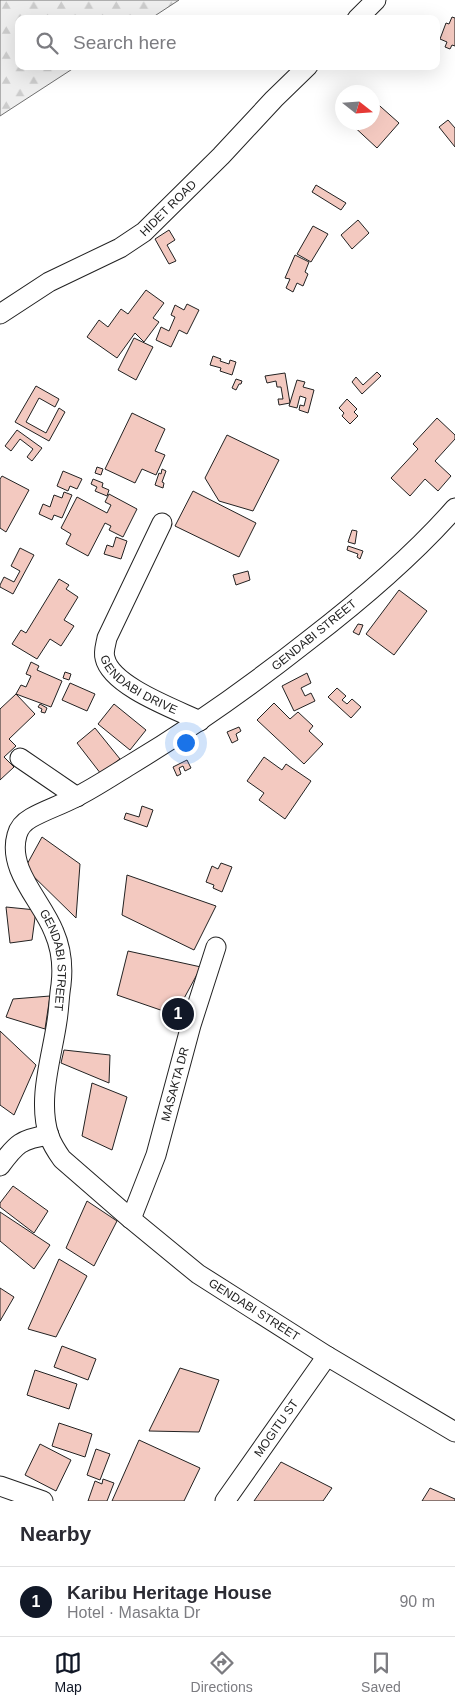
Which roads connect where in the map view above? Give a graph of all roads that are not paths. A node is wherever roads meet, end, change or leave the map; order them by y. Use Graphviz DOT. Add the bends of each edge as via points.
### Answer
graph roads {
  1 [pos="376,0"];
  2 [pos="361,15"];
  3 [pos="304,70"];
  4 [pos="0,314"];
  5 [pos="455,508"];
  6 [pos="162,523"];
  7 [pos="200,721"];
  8 [pos="20,758"];
  9 [pos="77,797"];
  10 [pos="216,947"];
  11 [pos="48,1135"];
  12 [pos="0,1166"];
  13 [pos="131,1220"];
  14 [pos="327,1356"];
  15 [pos="455,1432"];
  16 [pos="0,1486"];
  17 [pos="43,1501"];
  18 [pos="225,1501"];
  1 -- 2 [label="street"];
  3 -- 4 [label="street, HIDET ROAD" via="144,232 120,248 50,282"];
  5 -- 7 [label="street, GENDABI STREET" via="410,554 342,614"];
  6 -- 7 [label="street, GENDABI DRIVE" via="107,638 104,657 125,684"];
  7 -- 9 [label="street, GENDABI STREET"];
  8 -- 9 [label="street"];
  9 -- 11 [label="street, GENDABI STREET" via="30,818 17,836 14,852 19,869 54,932 61,962 57,1020 45,1098"];
  10 -- 13 [label="street, MASAKTA DR" via="156,1155"];
  11 -- 12 [label="street" via="20,1142"];
  11 -- 13 [label="street, GENDABI STREET" via="62,1159"];
  13 -- 14 [label="street, GENDABI STREET" via="198,1274"];
  14 -- 15 [label="street, GENDABI STREET"];
  14 -- 18 [label="street, MOGITU ST"];
  16 -- 17 [label="street"];
}
